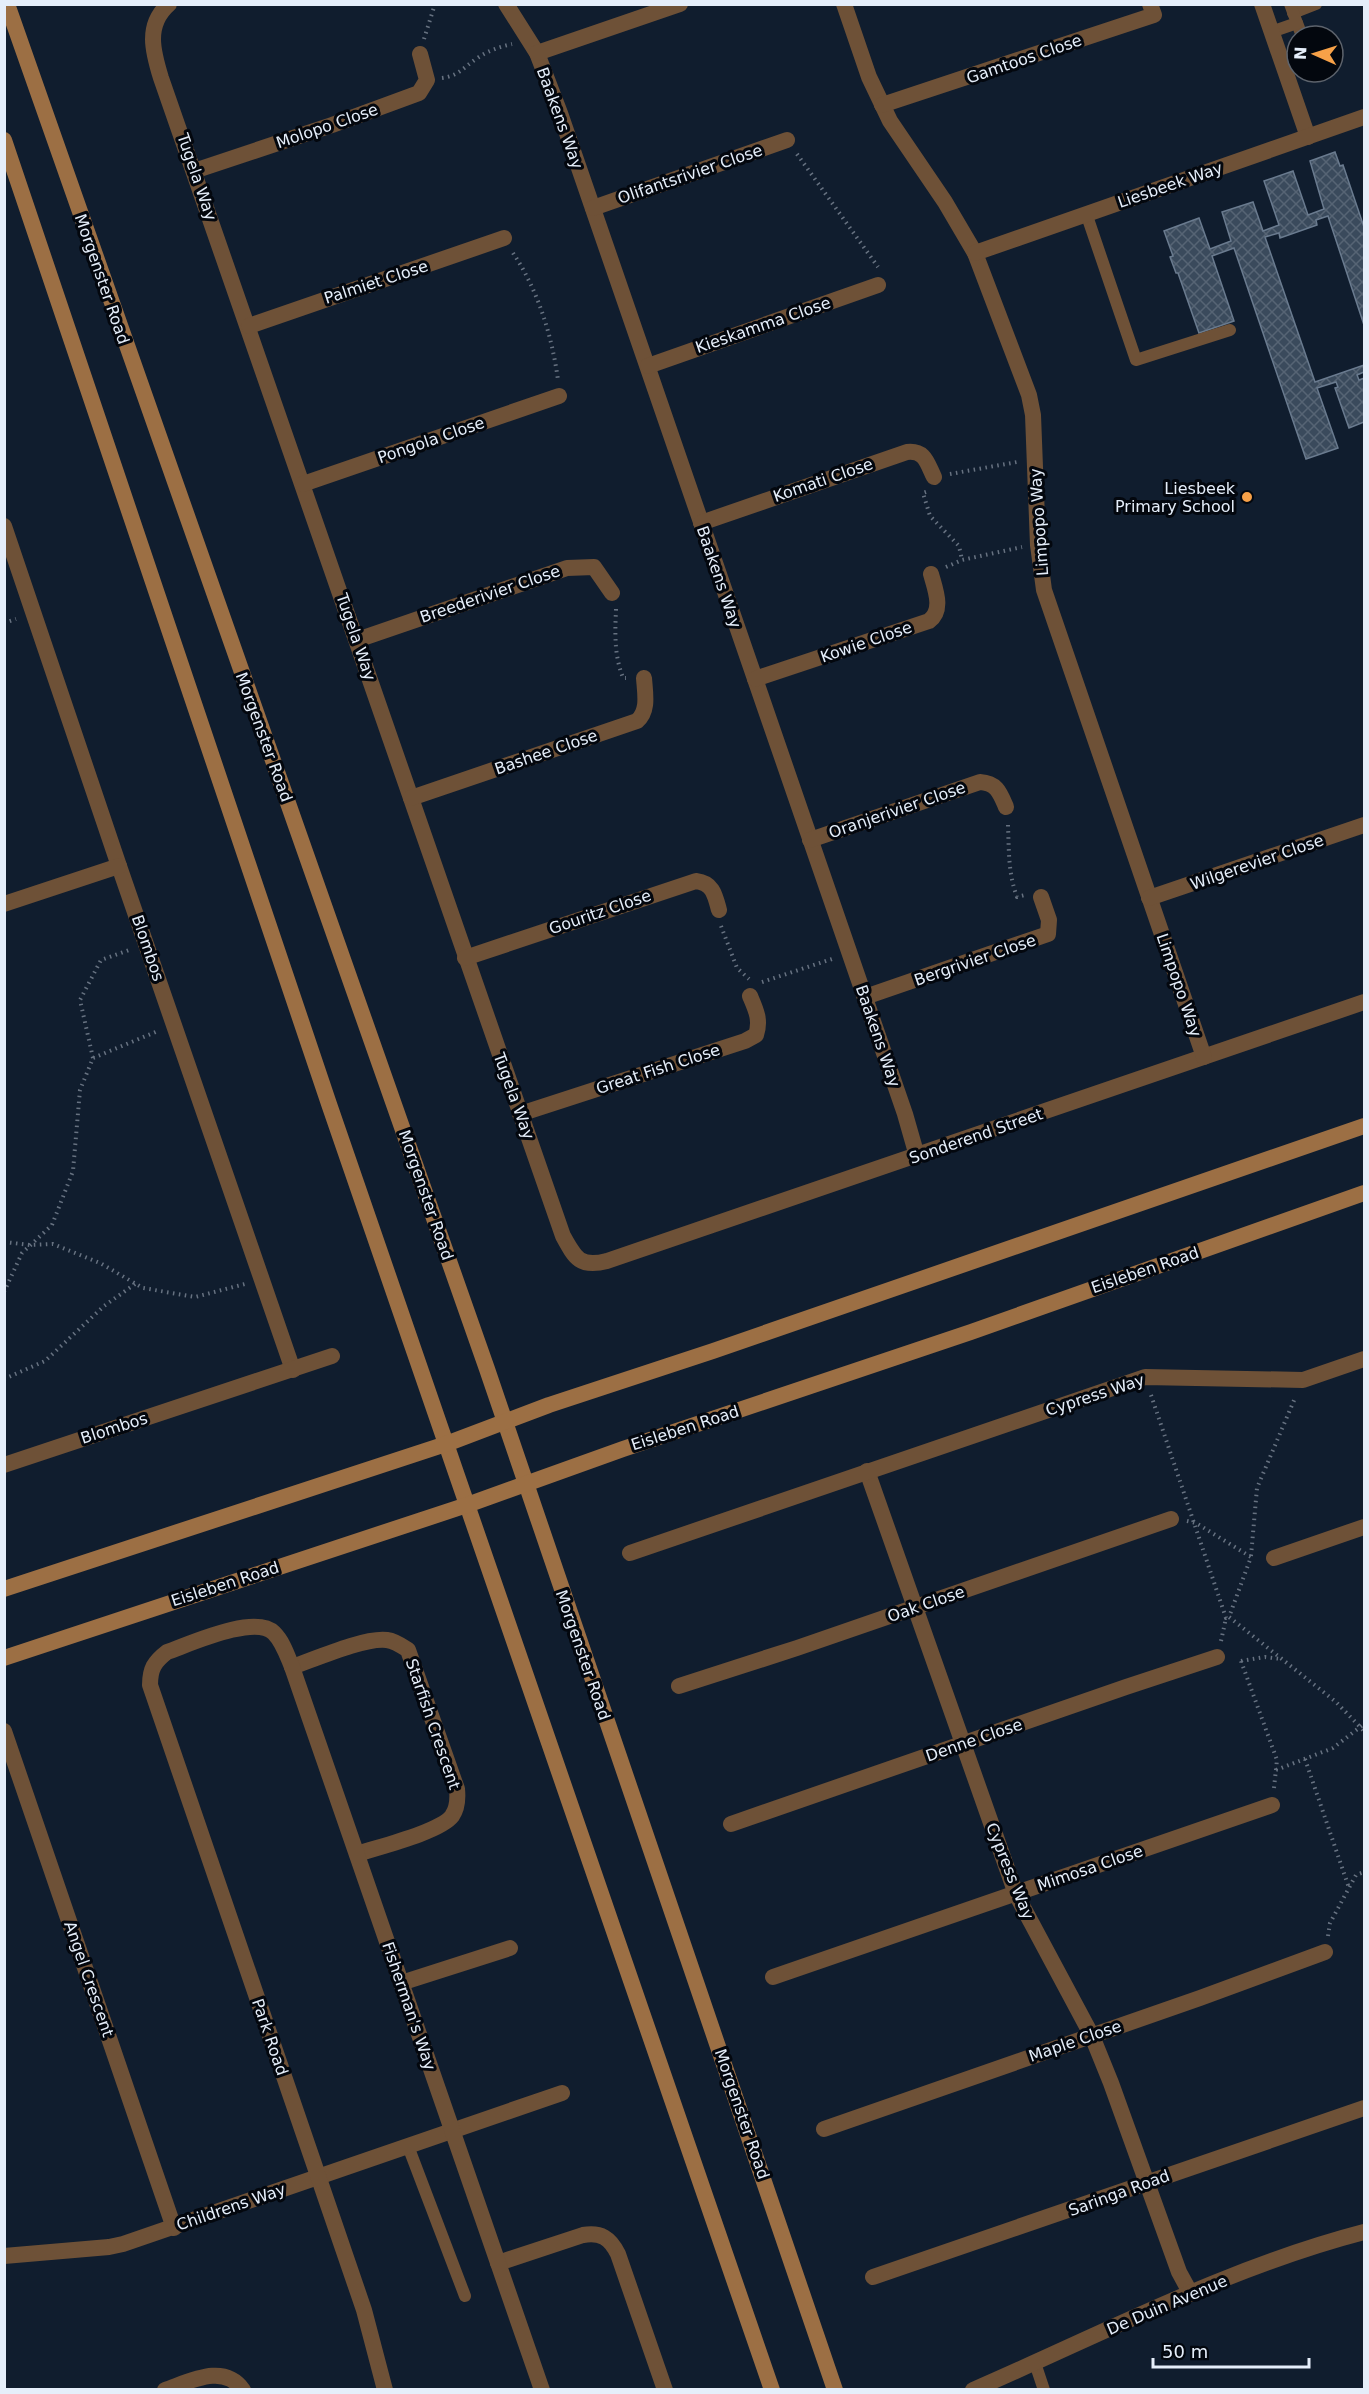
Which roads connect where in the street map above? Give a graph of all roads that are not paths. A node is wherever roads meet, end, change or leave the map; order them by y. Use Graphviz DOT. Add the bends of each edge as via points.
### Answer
graph roads {
  1 [pos="7,4"];
  2 [pos="169,4"];
  3 [pos="506,4"];
  4 [pos="680,4"];
  5 [pos="844,4"];
  6 [pos="1150,4"];
  7 [pos="1262,4"];
  8 [pos="1316,4"];
  9 [pos="1293,14"];
  10 [pos="1271,32"];
  11 [pos="537,53"];
  12 [pos="420,54"];
  13 [pos="882,105"];
  14 [pos="1365,117"];
  15 [pos="1308,137"];
  16 [pos="4,140"];
  17 [pos="787,140"];
  18 [pos="194,171"];
  19 [pos="592,208"];
  20 [pos="1086,213"];
  21 [pos="504,238"];
  22 [pos="975,253"];
  23 [pos="878,285"];
  24 [pos="249,326"];
  25 [pos="1230,330"];
  26 [pos="648,366"];
  27 [pos="560,396"];
  28 [pos="934,477"];
  29 [pos="303,484"];
  30 [pos="700,523"];
  31 [pos="4,526"];
  32 [pos="932,574"];
  33 [pos="612,593"];
  34 [pos="357,640"];
  35 [pos="644,678"];
  36 [pos="755,679"];
  37 [pos="411,798"];
  38 [pos="1006,807"];
  39 [pos="1365,825"];
  40 [pos="810,840"];
  41 [pos="119,866"];
  42 [pos="1041,897"];
  43 [pos="1149,898"];
  44 [pos="4,904"];
  45 [pos="719,910"];
  46 [pos="465,958"];
  47 [pos="750,996"];
  48 [pos="865,997"];
  49 [pos="1365,1002"];
  50 [pos="1204,1057"];
  51 [pos="520,1114"];
  52 [pos="1365,1126"];
  53 [pos="917,1156"];
  54 [pos="1365,1193"];
  55 [pos="586,1264"];
  56 [pos="332,1356"];
  57 [pos="1365,1359"];
  58 [pos="293,1370"];
  59 [pos="505,1423"];
  60 [pos="446,1444"];
  61 [pos="4,1465"];
  62 [pos="867,1471"];
  63 [pos="526,1484"];
  64 [pos="467,1505"];
  65 [pos="1172,1519"];
  66 [pos="1365,1527"];
  67 [pos="630,1553"];
  68 [pos="1274,1558"];
  69 [pos="4,1589"];
  70 [pos="915,1608"];
  71 [pos="1217,1657"];
  72 [pos="4,1658"];
  73 [pos="292,1667"];
  74 [pos="150,1685"];
  75 [pos="678,1686"];
  76 [pos="4,1731"];
  77 [pos="962,1744"];
  78 [pos="1272,1804"];
  79 [pos="731,1824"];
  80 [pos="357,1854"];
  81 [pos="1016,1894"];
  82 [pos="510,1948"];
  83 [pos="1325,1952"];
  84 [pos="773,1977"];
  85 [pos="401,1983"];
  86 [pos="1092,2036"];
  87 [pos="562,2093"];
  88 [pos="1365,2108"];
  89 [pos="824,2129"];
  90 [pos="452,2131"];
  91 [pos="408,2146"];
  92 [pos="318,2177"];
  93 [pos="1147,2182"];
  94 [pos="174,2228"];
  95 [pos="1365,2232"];
  96 [pos="4,2256"];
  97 [pos="498,2263"];
  98 [pos="873,2277"];
  99 [pos="1191,2294"];
  100 [pos="465,2296"];
  101 [pos="1035,2363"];
  102 [pos="165,2390"];
  103 [pos="243,2390"];
  104 [pos="386,2390"];
  105 [pos="542,2390"];
  106 [pos="664,2390"];
  107 [pos="772,2390"];
  108 [pos="835,2390"];
  109 [pos="973,2390"];
  110 [pos="1044,2390"];
  1 -- 59 [label="main road, Morgenster Road"];
  2 -- 18 [label="street, Tugela Way" via="153,31 153,50"];
  3 -- 11 [label="street, Baakens Way"];
  4 -- 11 [label="street"];
  5 -- 13 [label="street, Limpopo Way"];
  6 -- 13 [label="street, Gamtoos Close" via="1154,15"];
  7 -- 10 [label="street"];
  8 -- 9 [label="lane"];
  9 -- 10 [label="lane"];
  10 -- 15 [label="street"];
  11 -- 19 [label="street, Baakens Way"];
  12 -- 18 [label="street, Molopo Close" via="427,80 419,93"];
  13 -- 22 [label="street, Limpopo Way"];
  14 -- 15 [label="street, Liesbeek Way"];
  15 -- 20 [label="street, Liesbeek Way"];
  16 -- 60 [label="main road"];
  17 -- 19 [label="street, Olifantsrivier Close"];
  18 -- 24 [label="street, Tugela Way"];
  19 -- 26 [label="street, Baakens Way"];
  20 -- 22 [label="street, Liesbeek Way"];
  20 -- 25 [label="lane" via="1136,360"];
  21 -- 24 [label="street, Palmiet Close"];
  22 -- 43 [label="street, Limpopo Way" via="1029,395 1044,590"];
  23 -- 26 [label="street, Kieskamma Close"];
  24 -- 29 [label="street, Tugela Way"];
  26 -- 30 [label="street, Baakens Way"];
  27 -- 29 [label="street, Pongola Close"];
  28 -- 30 [label="street, Komati Close" via="923,455 907,452"];
  29 -- 34 [label="street, Tugela Way"];
  30 -- 36 [label="street, Baakens Way"];
  31 -- 41 [label="street, Blombos"];
  32 -- 36 [label="street, Kowie Close" via="938,606 929,621"];
  33 -- 34 [label="street, Breederivier Close" via="594,567 567,568"];
  34 -- 37 [label="street, Tugela Way"];
  35 -- 37 [label="street, Bashee Close" via="645,709 637,721"];
  36 -- 40 [label="street, Baakens Way"];
  37 -- 46 [label="street, Tugela Way"];
  38 -- 40 [label="street, Oranjerivier Close" via="993,784 980,782"];
  39 -- 43 [label="street, Wilgerevier Close"];
  40 -- 48 [label="street, Baakens Way"];
  41 -- 44 [label="street"];
  41 -- 58 [label="street, Blombos"];
  42 -- 48 [label="street, Bergrivier Close" via="1049,920 1048,934"];
  43 -- 50 [label="street, Limpopo Way"];
  45 -- 46 [label="street, Gouritz Close" via="711,887 696,881"];
  46 -- 51 [label="street, Tugela Way"];
  47 -- 51 [label="street, Great Fish Close" via="759,1026 756,1035 745,1041"];
  48 -- 53 [label="street, Baakens Way"];
  49 -- 50 [label="street, Sonderend Street"];
  50 -- 53 [label="street, Sonderend Street"];
  51 -- 55 [label="street, Tugela Way" via="563,1236 571,1251"];
  52 -- 59 [label="main road"];
  53 -- 55 [label="street, Sonderend Street" via="607,1261"];
  54 -- 63 [label="main road, Eisleben Road"];
  56 -- 58 [label="street, Blombos"];
  57 -- 62 [label="street, Cypress Way" via="1302,1380 1145,1377"];
  58 -- 61 [label="street, Blombos"];
  59 -- 60 [label="main road"];
  59 -- 63 [label="main road, Morgenster Road"];
  60 -- 64 [label="main road"];
  60 -- 69 [label="main road"];
  62 -- 67 [label="street, Cypress Way"];
  62 -- 70 [label="street, Cypress Way"];
  63 -- 64 [label="main road, Eisleben Road"];
  63 -- 108 [label="main road, Morgenster Road"];
  64 -- 72 [label="main road, Eisleben Road"];
  64 -- 107 [label="main road"];
  65 -- 70 [label="street, Oak Close"];
  66 -- 68 [label="street"];
  70 -- 75 [label="street, Oak Close"];
  70 -- 77 [label="street, Cypress Way"];
  71 -- 77 [label="street, Denne Close"];
  73 -- 74 [label="street, Fisherman's Way" via="274,1633 256,1626 245,1627 166,1652 152,1666"];
  73 -- 80 [label="street, Fisherman's Way"];
  73 -- 80 [label="street, Starfish Crescent" via="368,1641 388,1640 408,1650 457,1789 453,1815 439,1827"];
  74 -- 92 [label="street, Park Road"];
  76 -- 94 [label="street, Angel Crescent"];
  77 -- 79 [label="street, Denne Close"];
  77 -- 81 [label="street, Cypress Way"];
  78 -- 81 [label="street, Mimosa Close"];
  80 -- 85 [label="street, Fisherman's Way"];
  81 -- 84 [label="street, Mimosa Close"];
  81 -- 86 [label="street, Cypress Way"];
  82 -- 85 [label="street"];
  83 -- 86 [label="street, Maple Close"];
  85 -- 90 [label="street, Fisherman's Way"];
  86 -- 89 [label="street, Maple Close"];
  86 -- 93 [label="street, Cypress Way"];
  87 -- 90 [label="street, Childrens Way"];
  88 -- 93 [label="street, Saringa Road"];
  90 -- 91 [label="street, Childrens Way"];
  90 -- 97 [label="street, Fisherman's Way"];
  91 -- 92 [label="street, Childrens Way"];
  91 -- 100 [label="lane"];
  92 -- 94 [label="street, Childrens Way"];
  92 -- 104 [label="street, Park Road" via="364,2310"];
  93 -- 98 [label="street, Saringa Road"];
  93 -- 99 [label="street, Cypress Way" via="1179,2272"];
  94 -- 96 [label="street, Childrens Way" via="109,2247"];
  95 -- 99 [label="street, De Duin Avenue"];
  97 -- 105 [label="street, Fisherman's Way"];
  97 -- 106 [label="street" via="583,2235 605,2237 618,2254"];
  99 -- 101 [label="street, De Duin Avenue"];
  101 -- 109 [label="street, De Duin Avenue"];
  101 -- 110 [label="lane"];
  102 -- 103 [label="street" via="207,2376 226,2376"];
}
